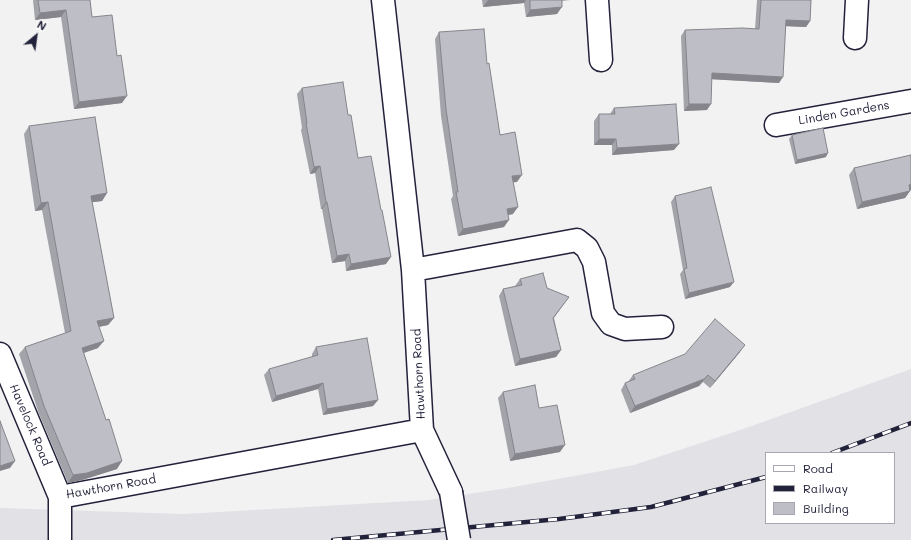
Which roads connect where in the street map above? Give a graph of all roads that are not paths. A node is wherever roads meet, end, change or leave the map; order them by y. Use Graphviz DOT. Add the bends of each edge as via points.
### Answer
graph roads {
  1 [pos="383,0"];
  2 [pos="597,0"];
  3 [pos="857,0"];
  4 [pos="856,38"];
  5 [pos="601,60"];
  6 [pos="911,101"];
  7 [pos="776,125"];
  8 [pos="413,270"];
  9 [pos="662,327"];
  10 [pos="0,354"];
  11 [pos="422,430"];
  12 [pos="60,502"];
  13 [pos="60,540"];
  14 [pos="459,540"];
  1 -- 8 [label="street, Hawthorn Road"];
  2 -- 5 [label="street"];
  3 -- 4 [label="street"];
  6 -- 7 [label="street, Linden Gardens"];
  8 -- 9 [label="street" via="577,240 588,248 594,262 603,314 611,324 626,329"];
  8 -- 11 [label="street, Hawthorn Road"];
  10 -- 12 [label="street, Havelock Road"];
  11 -- 12 [label="street, Hawthorn Road"];
  11 -- 14 [label="street, bridge" via="451,492"];
  12 -- 13 [label="street"];
}
